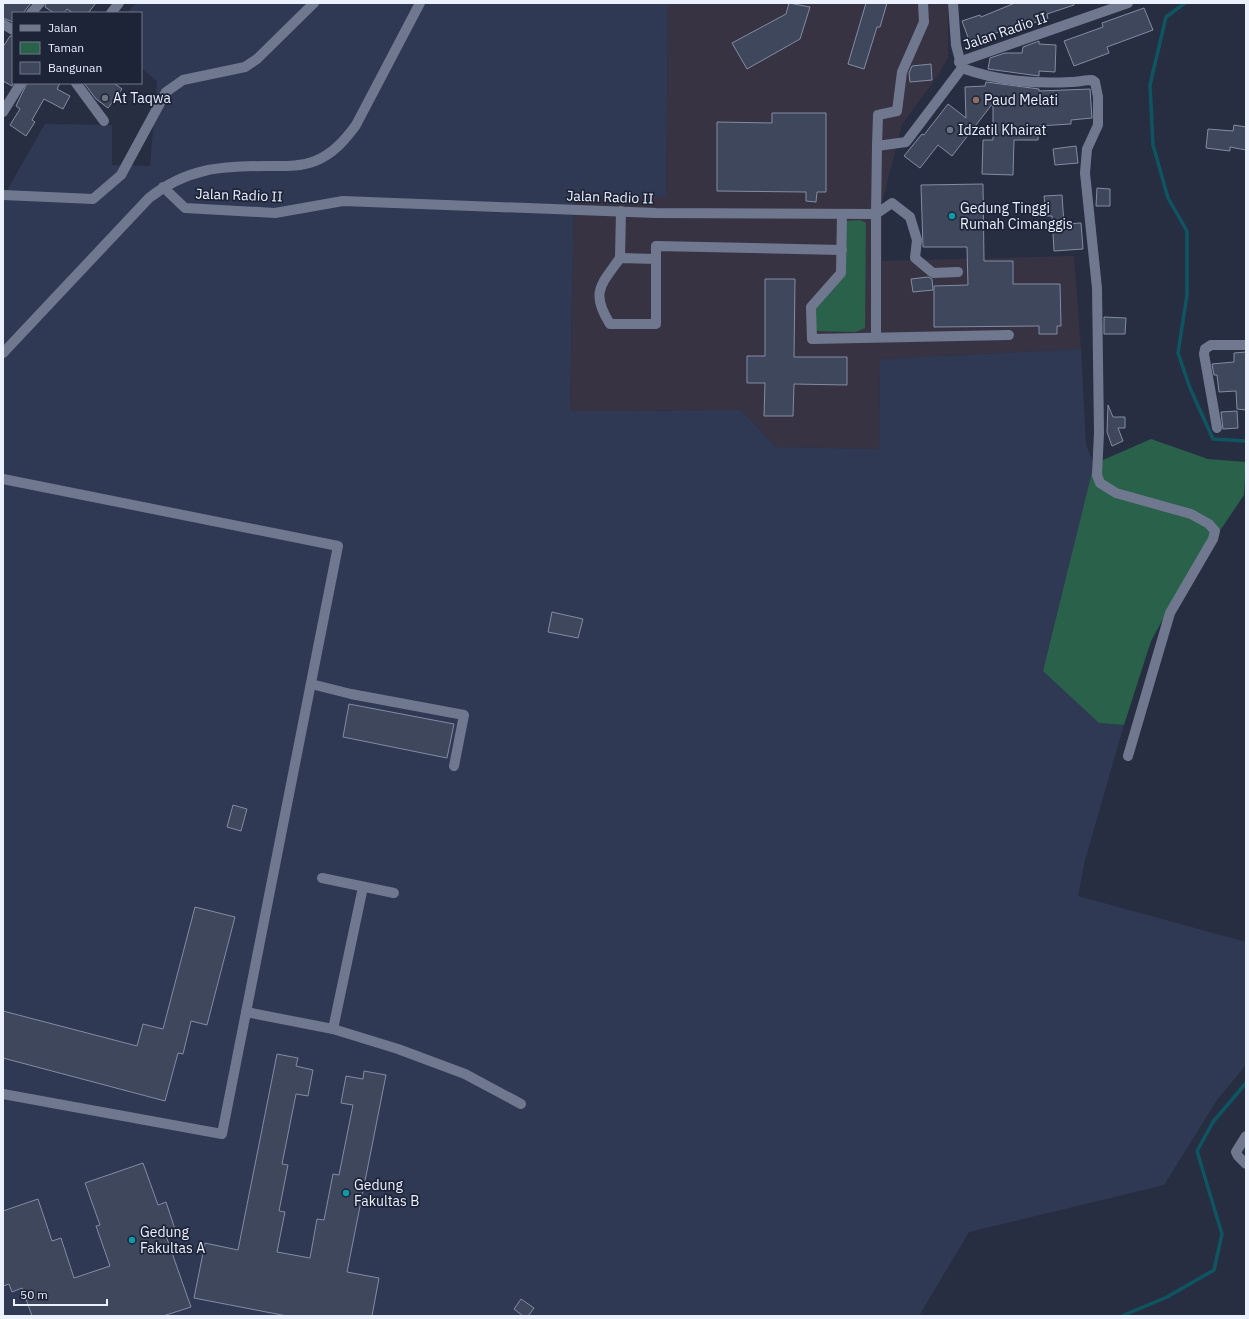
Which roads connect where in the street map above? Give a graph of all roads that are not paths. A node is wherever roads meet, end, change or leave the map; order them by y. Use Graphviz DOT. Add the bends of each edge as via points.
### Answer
graph roads {
  1 [pos="40,3"];
  2 [pos="119,3"];
  3 [pos="314,3"];
  4 [pos="420,3"];
  5 [pos="924,3"];
  6 [pos="953,3"];
  7 [pos="1128,3"];
  8 [pos="32,12"];
  9 [pos="112,12"];
  10 [pos="3,24"];
  11 [pos="12,29"];
  12 [pos="961,65"];
  13 [pos="20,84"];
  14 [pos="77,84"];
  15 [pos="3,112"];
  16 [pos="104,121"];
  17 [pos="877,146"];
  18 [pos="163,187"];
  19 [pos="3,195"];
  20 [pos="621,212"];
  21 [pos="842,214"];
  22 [pos="876,214"];
  23 [pos="842,250"];
  24 [pos="620,258"];
  25 [pos="656,259"];
  26 [pos="958,272"];
  27 [pos="1009,335"];
  28 [pos="876,337"];
  29 [pos="1246,345"];
  30 [pos="3,353"];
  31 [pos="1217,428"];
  32 [pos="3,479"];
  33 [pos="311,684"];
  34 [pos="1128,756"];
  35 [pos="454,766"];
  36 [pos="322,878"];
  37 [pos="363,887"];
  38 [pos="394,893"];
  39 [pos="246,1012"];
  40 [pos="333,1029"];
  41 [pos="3,1094"];
  42 [pos="521,1104"];
  43 [pos="1246,1136"];
  44 [pos="1246,1164"];
  1 -- 8 [label="street"];
  2 -- 9 [label="street"];
  3 -- 19 [label="street" via="257,59 245,67 183,80 166,92 121,175 93,199"];
  4 -- 18 [label="street" via="356,125 330,154 300,165 237,166 200,171 181,177"];
  5 -- 17 [label="street" via="924,22 902,72 897,111 878,115"];
  6 -- 12 [label="street" via="953,23"];
  7 -- 12 [label="street, Jalan Radio II"];
  10 -- 11 [label="street"];
  12 -- 17 [label="street, Jalan Radio II" via="906,142"];
  12 -- 34 [label="street" via="991,77 1008,80 1095,82 1098,124 1087,149 1084,173 1097,288 1097,475 1100,483 1116,493 1191,514 1209,524 1214,531 1213,539 1170,613"];
  13 -- 15 [label="street"];
  14 -- 16 [label="street"];
  17 -- 22 [label="street"];
  18 -- 20 [label="street, Jalan Radio II" via="185,208 275,213 344,201"];
  18 -- 30 [label="street" via="149,198"];
  20 -- 21 [label="street, Jalan Radio II"];
  20 -- 24 [label="street"];
  21 -- 22 [label="street, Jalan Radio II"];
  21 -- 23 [label="street"];
  22 -- 26 [label="street" via="892,203 910,217 917,240 915,258 933,273"];
  22 -- 28 [label="street"];
  23 -- 25 [label="street" via="656,246"];
  23 -- 28 [label="street" via="841,273 811,307 812,339"];
  24 -- 25 [label="street"];
  24 -- 25 [label="street" via="600,287 601,309 610,324 656,324"];
  27 -- 28 [label="street"];
  29 -- 31 [label="street" via="1211,345 1205,349"];
  32 -- 33 [label="street" via="338,546"];
  33 -- 35 [label="street" via="464,715"];
  33 -- 39 [label="street"];
  36 -- 37 [label="street"];
  37 -- 38 [label="street"];
  37 -- 40 [label="street"];
  39 -- 40 [label="street"];
  39 -- 41 [label="street" via="222,1134"];
  40 -- 42 [label="street" via="398,1049 465,1074"];
  43 -- 44 [label="street" via="1236,1152"];
}
